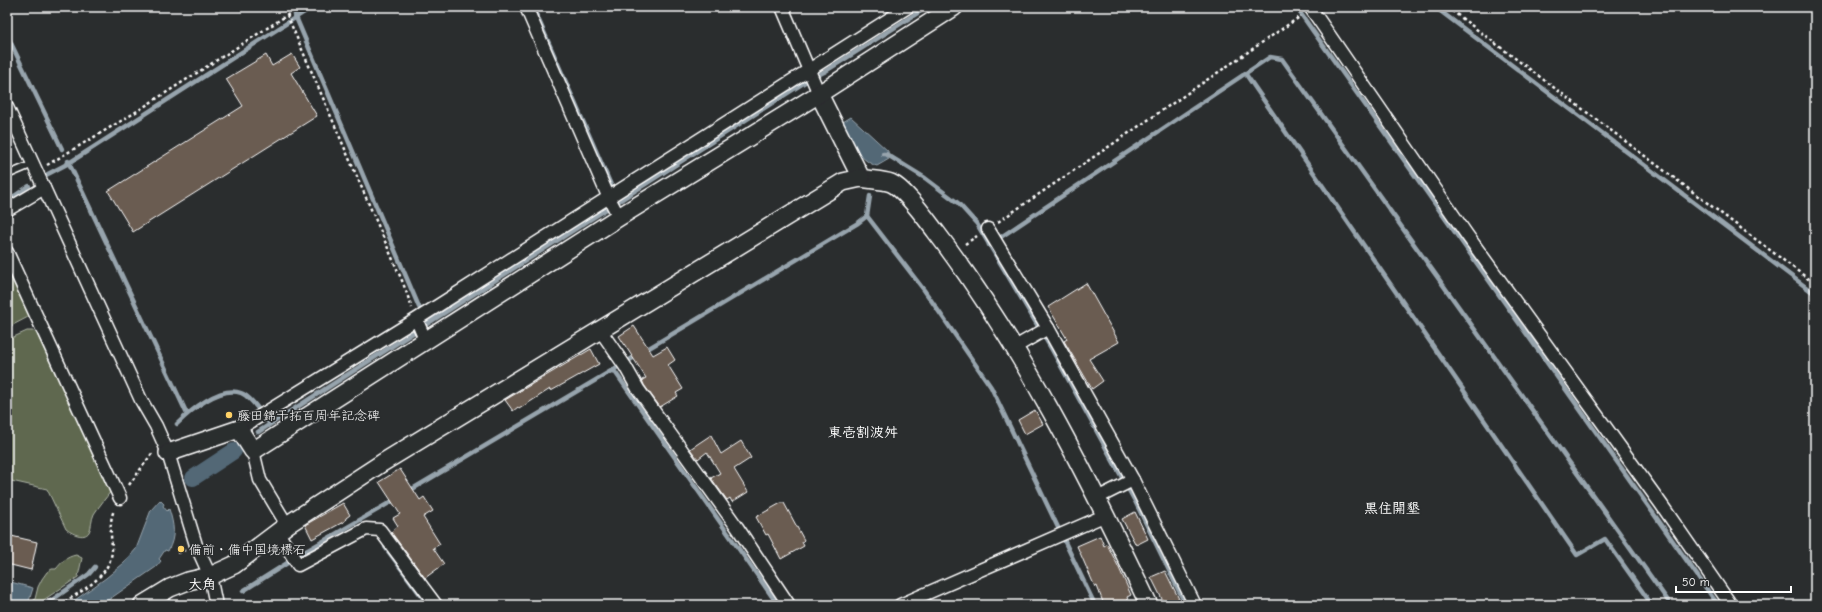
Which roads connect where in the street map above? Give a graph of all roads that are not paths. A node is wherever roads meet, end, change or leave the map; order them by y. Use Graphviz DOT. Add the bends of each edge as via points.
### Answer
graph roads {
  1 [pos="526,7"];
  2 [pos="782,7"];
  3 [pos="908,7"];
  4 [pos="954,7"];
  5 [pos="1310,7"];
  6 [pos="814,80"];
  7 [pos="7,107"];
  8 [pos="35,168"];
  9 [pos="7,175"];
  10 [pos="861,178"];
  11 [pos="44,188"];
  12 [pos="613,201"];
  13 [pos="7,210"];
  14 [pos="993,237"];
  15 [pos="7,252"];
  16 [pos="421,329"];
  17 [pos="600,330"];
  18 [pos="1044,330"];
  19 [pos="1015,347"];
  20 [pos="239,429"];
  21 [pos="165,445"];
  22 [pos="253,451"];
  23 [pos="1128,483"];
  24 [pos="120,498"];
  25 [pos="1097,498"];
  26 [pos="1106,515"];
  27 [pos="283,529"];
  28 [pos="210,576"];
  29 [pos="142,605"];
  30 [pos="216,605"];
  31 [pos="436,605"];
  32 [pos="789,605"];
  33 [pos="900,605"];
  34 [pos="1149,605"];
  35 [pos="1195,605"];
  36 [pos="1731,605"];
  1 -- 12 [label="street"];
  2 -- 6 [label="street"];
  3 -- 6 [label="street"];
  4 -- 6 [label="street"];
  5 -- 36 [label="street" via="1467,235"];
  6 -- 10 [label="street"];
  6 -- 12 [label="street"];
  6 -- 12 [label="street"];
  7 -- 8 [label="street"];
  8 -- 9 [label="lane"];
  8 -- 11 [label="street"];
  10 -- 17 [label="street" via="843,182"];
  10 -- 19 [label="street" via="891,183 913,202 952,253"];
  11 -- 13 [label="street"];
  11 -- 21 [label="street" via="141,400"];
  12 -- 16 [label="street"];
  12 -- 16 [label="street"];
  14 -- 18 [label="street"];
  15 -- 24 [label="street"];
  16 -- 20 [label="street"];
  16 -- 22 [label="street"];
  17 -- 27 [label="street" via="382,463"];
  17 -- 32 [label="street" via="638,389 737,527"];
  18 -- 19 [label="street"];
  18 -- 23 [label="street"];
  19 -- 25 [label="street"];
  20 -- 21 [label="street"];
  20 -- 22 [label="street"];
  21 -- 28 [label="street" via="196,546"];
  22 -- 27 [label="street" via="260,480"];
  23 -- 25 [label="street"];
  23 -- 35 [label="street"];
  25 -- 26 [label="street"];
  26 -- 33 [label="street"];
  26 -- 34 [label="street"];
  27 -- 28 [label="street" via="234,565"];
  27 -- 31 [label="street" via="298,565 366,529 380,530"];
  28 -- 29 [label="street" via="170,588"];
  28 -- 30 [label="street"];
}
